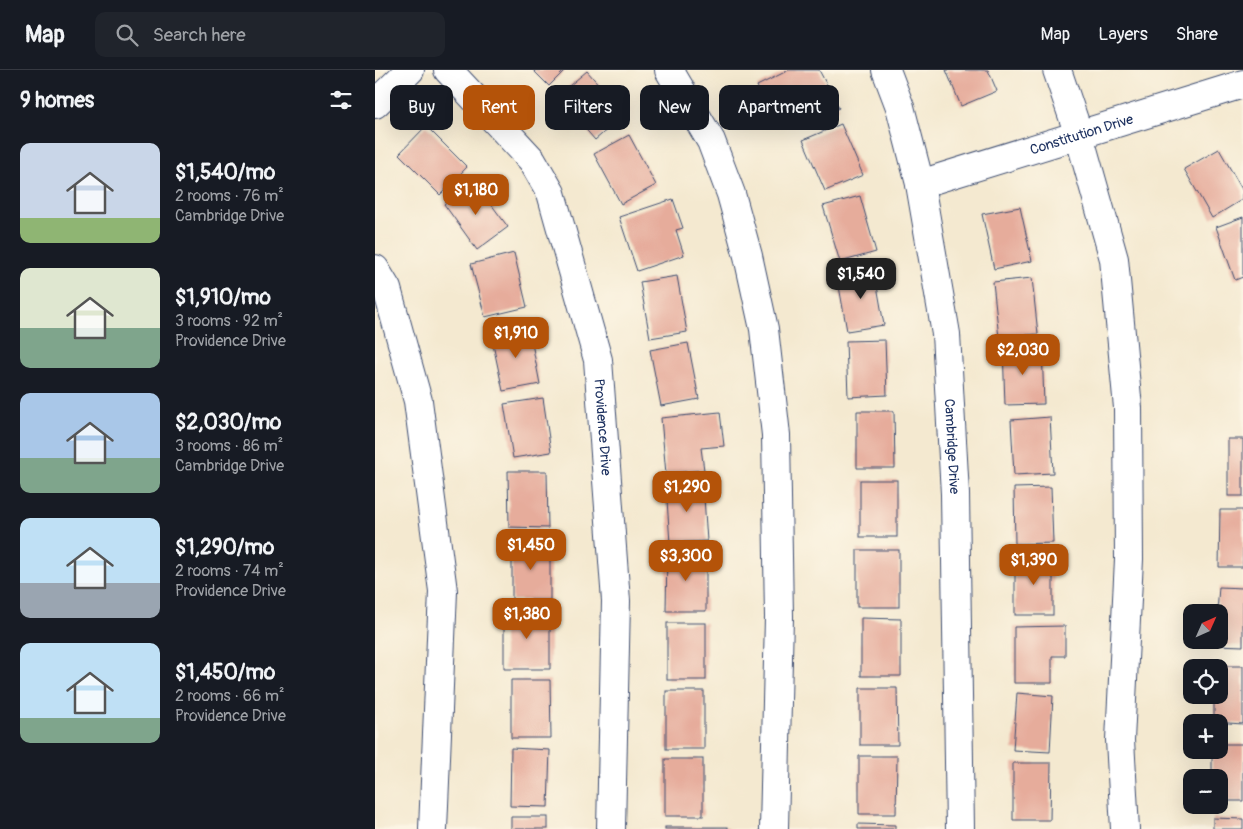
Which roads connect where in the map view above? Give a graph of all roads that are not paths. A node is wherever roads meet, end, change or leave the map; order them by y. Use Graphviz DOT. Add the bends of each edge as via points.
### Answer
graph roads {
  1 [pos="410,70"];
  2 [pos="448,70"];
  3 [pos="669,70"];
  4 [pos="886,70"];
  5 [pos="1057,70"];
  6 [pos="1243,84"];
  7 [pos="375,104"];
  8 [pos="1079,135"];
  9 [pos="921,184"];
  10 [pos="375,269"];
  11 [pos="433,829"];
  12 [pos="611,829"];
  13 [pos="774,829"];
  14 [pos="959,829"];
  15 [pos="1125,829"];
  1 -- 7 [label="street"];
  2 -- 12 [label="street, Providence Drive" via="532,160 551,193 598,360 617,601"];
  3 -- 13 [label="street" via="711,141 748,256 764,329 777,454 779,617"];
  4 -- 9 [label="street, Cambridge Drive" via="900,107"];
  5 -- 8 [label="street"];
  6 -- 8 [label="street, Constitution Drive"];
  8 -- 9 [label="street, Constitution Drive"];
  8 -- 15 [label="street" via="1114,259 1128,408 1129,559 1121,740"];
  9 -- 14 [label="street, Cambridge Drive" via="946,334 955,494"];
  10 -- 11 [label="street" via="387,290 418,401 443,591"];
}
